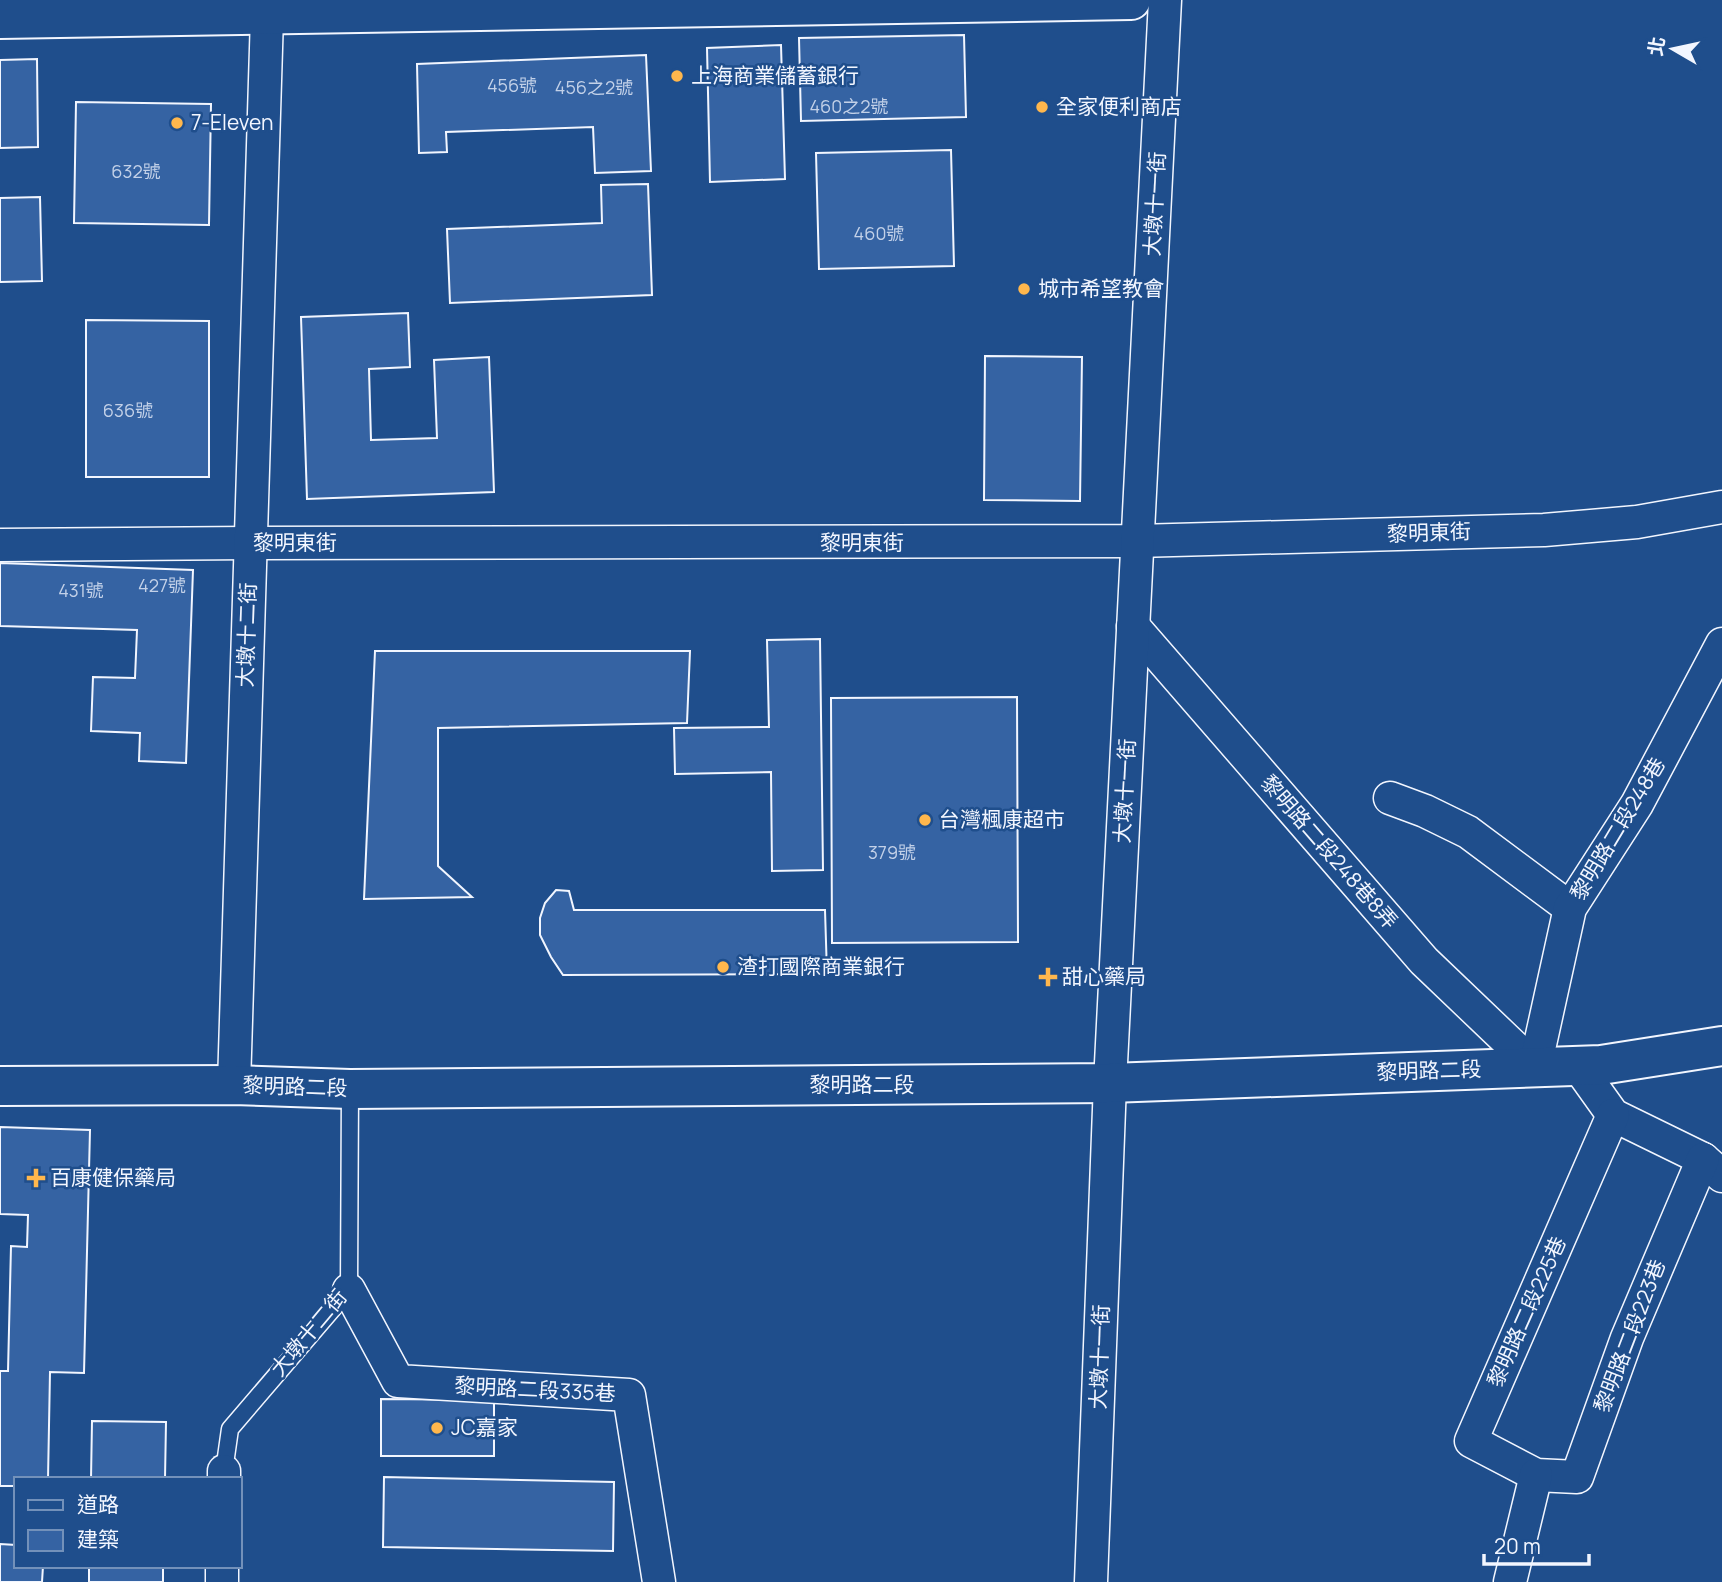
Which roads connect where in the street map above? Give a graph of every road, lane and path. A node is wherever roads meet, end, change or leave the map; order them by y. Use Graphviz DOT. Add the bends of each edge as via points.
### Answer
graph roads {
  1 [pos="1130,0"];
  2 [pos="1165,0"];
  3 [pos="267,16"];
  4 [pos="0,19"];
  5 [pos="1722,507"];
  6 [pos="1137,541"];
  7 [pos="249,542"];
  8 [pos="0,545"];
  9 [pos="1133,626"];
  10 [pos="1722,644"];
  11 [pos="1390,798"];
  12 [pos="1570,908"];
  13 [pos="1722,1046"];
  14 [pos="1578,1066"];
  15 [pos="1535,1067"];
  16 [pos="1110,1083"];
  17 [pos="0,1086"];
  18 [pos="234,1086"];
  19 [pos="350,1089"];
  20 [pos="1613,1115"];
  21 [pos="1713,1168"];
  22 [pos="349,1290"];
  23 [pos="224,1475"];
  24 [pos="1536,1475"];
  25 [pos="659,1582"];
  26 [pos="1091,1582"];
  27 [pos="1510,1582"];
  1 -- 3 [label="main road"];
  2 -- 6 [label="street, 大墩十一街"];
  3 -- 4 [label="main road"];
  3 -- 7 [label="street, 大墩十二街"];
  5 -- 6 [label="street, 黎明東街" via="1637,522 1545,530"];
  6 -- 7 [label="street, 黎明東街"];
  6 -- 9 [label="street, 大墩十一街"];
  7 -- 8 [label="street, 黎明東街"];
  7 -- 18 [label="street, 大墩十二街"];
  9 -- 15 [label="street, 黎明路二段248巷8弄" via="1424,961"];
  9 -- 16 [label="street, 大墩十一街"];
  10 -- 12 [label="street, 黎明路二段248巷" via="1637,804"];
  11 -- 12 [label="street" via="1468,832"];
  12 -- 15 [label="street, 黎明路二段248巷"];
  13 -- 14 [label="main road, 黎明路二段"];
  14 -- 15 [label="main road, 黎明路二段"];
  14 -- 20 [label="street"];
  15 -- 16 [label="main road, 黎明路二段"];
  16 -- 19 [label="main road, 黎明路二段"];
  16 -- 26 [label="street, 大墩十一街"];
  17 -- 18 [label="main road, 黎明路二段"];
  18 -- 19 [label="main road, 黎明路二段"];
  19 -- 22 [label="lane, 大墩十二街"];
  20 -- 21 [label="street"];
  20 -- 24 [label="street, 黎明路二段225巷" via="1471,1441"];
  21 -- 24 [label="street, 黎明路二段223巷" via="1627,1338 1577,1477"];
  22 -- 23 [label="lane, 大墩十二街" via="230,1429"];
  22 -- 25 [label="street, 黎明路二段335巷" via="398,1381 629,1395"];
  24 -- 27 [label="street"];
}
